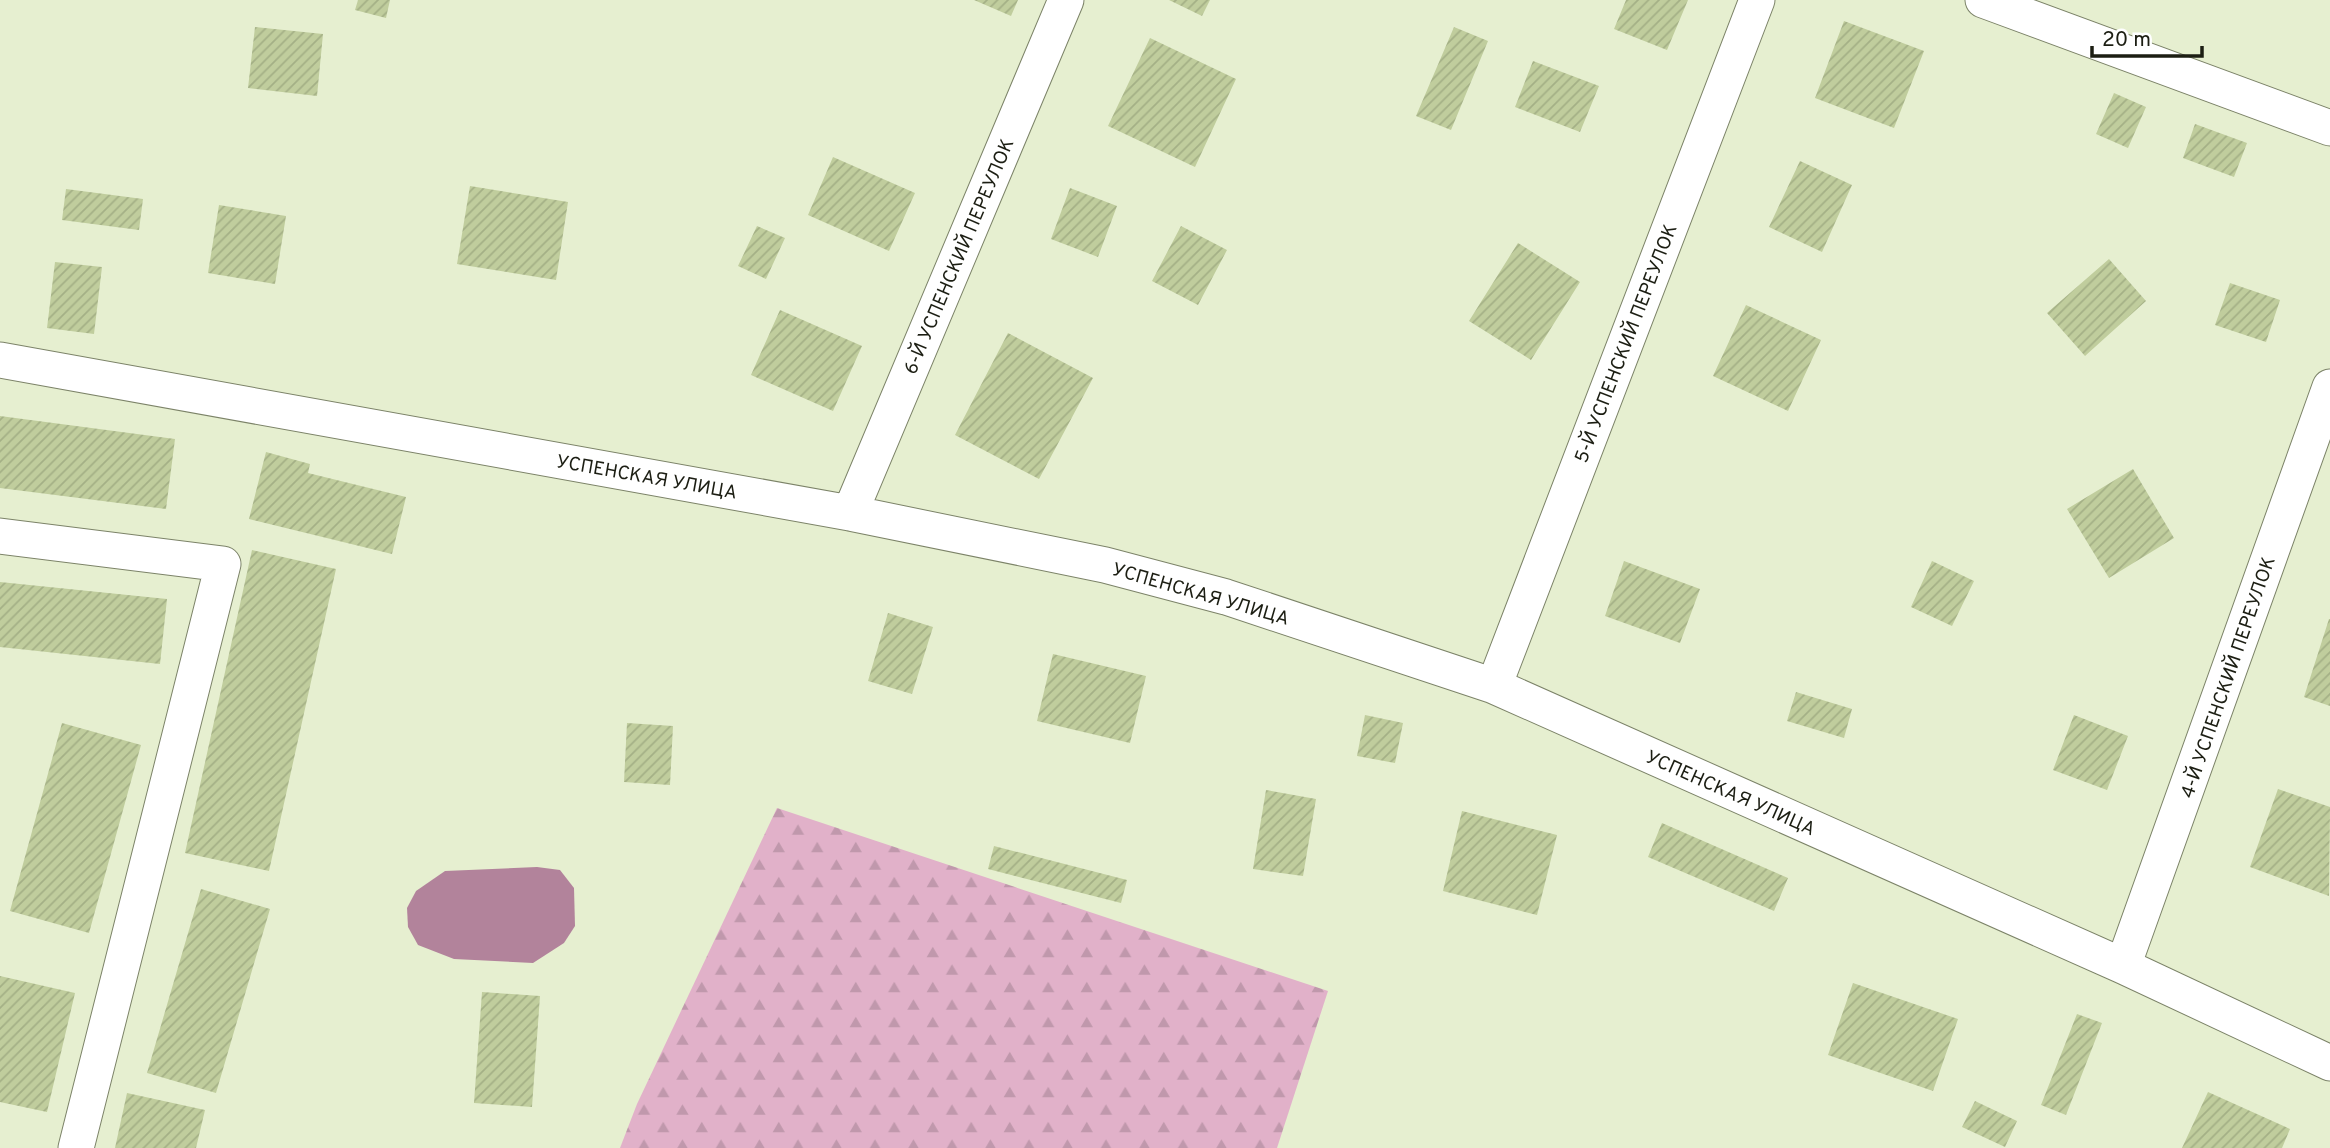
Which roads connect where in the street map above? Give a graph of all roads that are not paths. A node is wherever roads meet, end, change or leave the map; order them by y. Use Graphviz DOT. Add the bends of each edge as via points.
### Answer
graph roads {
  1 [pos="1066,0"];
  2 [pos="1757,0"];
  3 [pos="1983,0"];
  4 [pos="2330,128"];
  5 [pos="0,360"];
  6 [pos="2330,387"];
  7 [pos="850,513"];
  8 [pos="0,536"];
  9 [pos="1494,687"];
  10 [pos="2123,966"];
  11 [pos="2330,1063"];
  12 [pos="76,1148"];
  1 -- 7 [label="street, 6-Й УСПЕНСКИЙ ПЕРЕУЛОК"];
  2 -- 9 [label="street, 5-Й УСПЕНСКИЙ ПЕРЕУЛОК"];
  3 -- 4 [label="street"];
  5 -- 7 [label="street, УСПЕНСКАЯ УЛИЦА"];
  6 -- 10 [label="street, 4-Й УСПЕНСКИЙ ПЕРЕУЛОК"];
  7 -- 9 [label="street, УСПЕНСКАЯ УЛИЦА" via="1105,565 1212,594"];
  8 -- 12 [label="street" via="222,564"];
  9 -- 10 [label="street, УСПЕНСКАЯ УЛИЦА"];
  10 -- 11 [label="street, УСПЕНСКАЯ УЛИЦА"];
}
